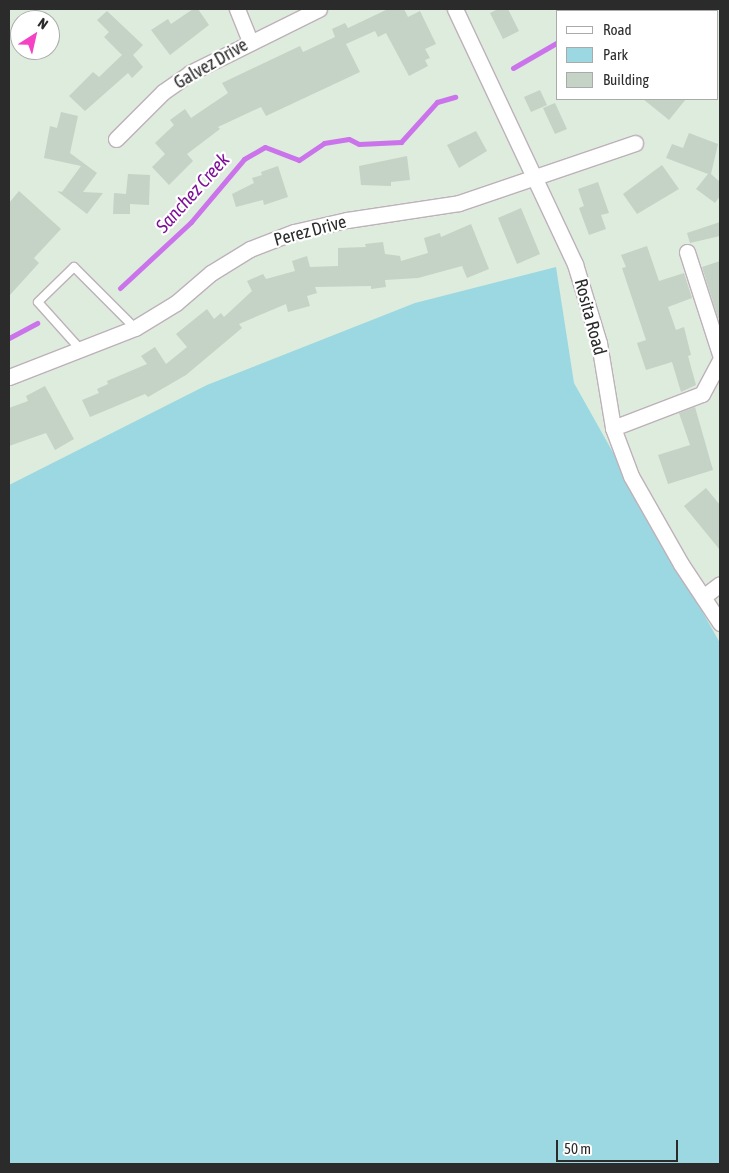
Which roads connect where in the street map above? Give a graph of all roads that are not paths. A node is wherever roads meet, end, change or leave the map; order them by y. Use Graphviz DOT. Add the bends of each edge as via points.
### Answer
graph roads {
  1 [pos="237,9"];
  2 [pos="319,9"];
  3 [pos="455,9"];
  4 [pos="250,41"];
  5 [pos="116,139"];
  6 [pos="635,143"];
  7 [pos="537,178"];
  8 [pos="687,252"];
  9 [pos="135,328"];
  10 [pos="81,350"];
  11 [pos="720,354"];
  12 [pos="720,360"];
  13 [pos="9,377"];
  14 [pos="612,428"];
  15 [pos="720,584"];
  16 [pos="703,597"];
  17 [pos="720,623"];
  1 -- 4 [label="street"];
  2 -- 4 [label="street, Galvez Drive"];
  3 -- 7 [label="street, Rosita Road"];
  4 -- 5 [label="street, Galvez Drive" via="190,73 163,92"];
  6 -- 7 [label="street, Perez Drive"];
  7 -- 9 [label="street, Perez Drive" via="459,203 348,220 294,232 250,248 211,273 176,303"];
  7 -- 14 [label="street, Rosita Road" via="589,303"];
  8 -- 11 [label="street"];
  9 -- 10 [label="street, Perez Drive"];
  9 -- 10 [label="lane" via="74,267 38,302"];
  10 -- 13 [label="street, Perez Drive"];
  12 -- 14 [label="street" via="702,394"];
  14 -- 16 [label="street, Rosita Road" via="631,476"];
  15 -- 16 [label="street"];
  16 -- 17 [label="street, Rosita Road"];
}
